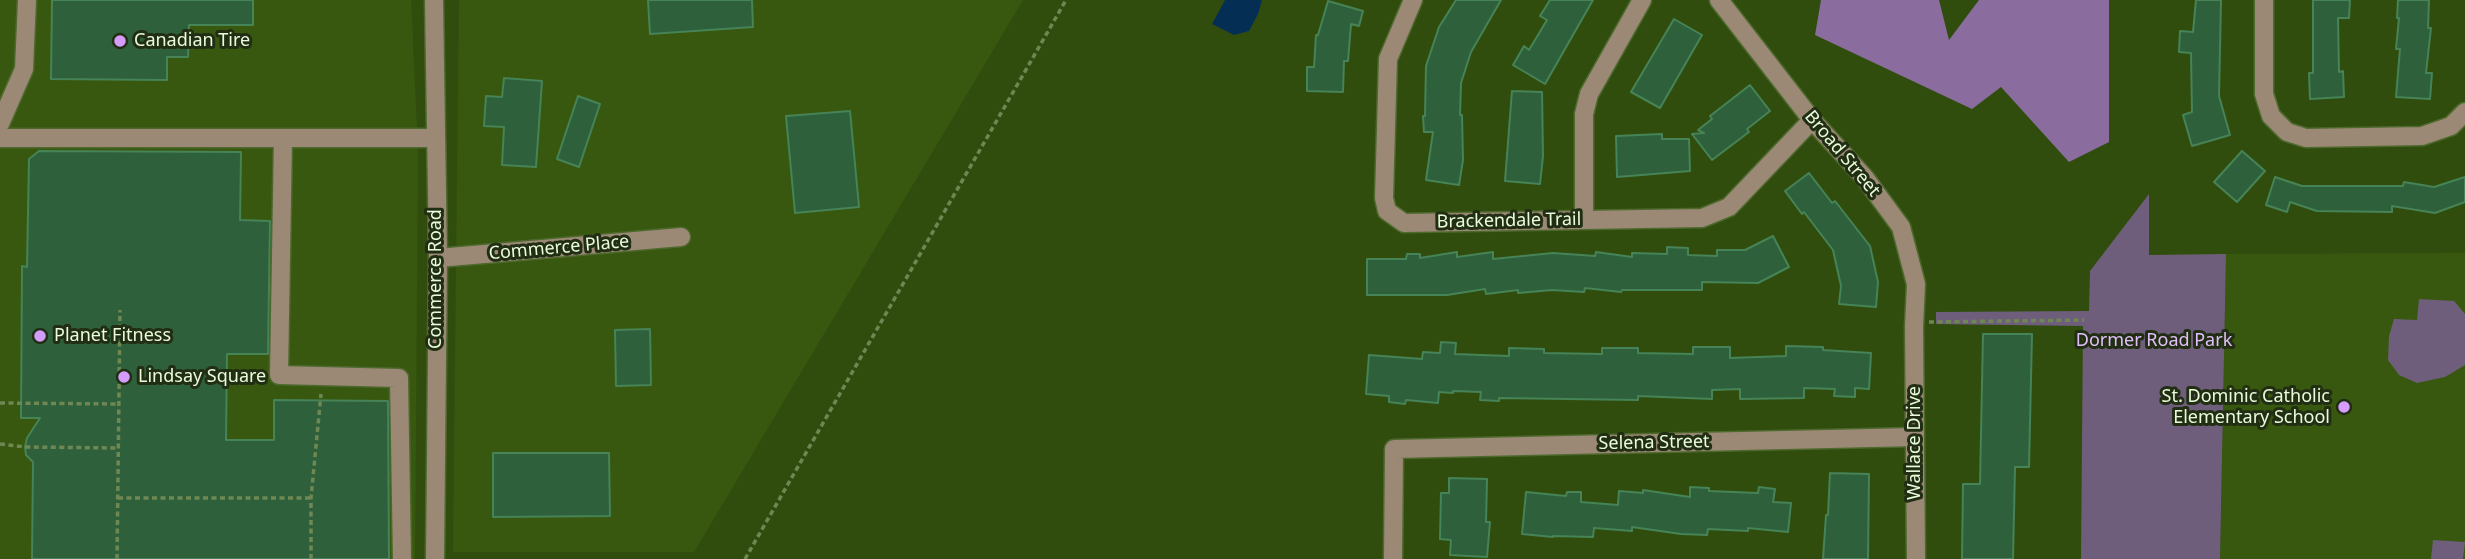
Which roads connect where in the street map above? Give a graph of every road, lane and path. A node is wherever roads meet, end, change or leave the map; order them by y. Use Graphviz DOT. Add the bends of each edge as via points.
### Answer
graph roads {
  1 [pos="27,0"];
  2 [pos="434,0"];
  3 [pos="1066,0"];
  4 [pos="1642,0"];
  5 [pos="1719,0"];
  6 [pos="2264,0"];
  7 [pos="1407,2"];
  8 [pos="6,100"];
  9 [pos="2465,112"];
  10 [pos="1812,120"];
  11 [pos="0,124"];
  12 [pos="0,138"];
  13 [pos="283,138"];
  14 [pos="435,138"];
  15 [pos="1584,220"];
  16 [pos="681,237"];
  17 [pos="438,258"];
  18 [pos="120,310"];
  19 [pos="2084,320"];
  20 [pos="1914,327"];
  21 [pos="321,400"];
  22 [pos="0,403"];
  23 [pos="119,404"];
  24 [pos="1915,437"];
  25 [pos="0,444"];
  26 [pos="118,448"];
  27 [pos="118,498"];
  28 [pos="311,498"];
  29 [pos="117,559"];
  30 [pos="311,559"];
  31 [pos="402,559"];
  32 [pos="435,559"];
  33 [pos="745,559"];
  34 [pos="1393,559"];
  35 [pos="1916,559"];
  1 -- 8 [label="street" via="24,69"];
  2 -- 14 [label="street, Commerce Road"];
  3 -- 33 [label="path"];
  4 -- 15 [label="street" via="1589,93 1584,114"];
  5 -- 10 [label="street, Broad Street"];
  6 -- 9 [label="street" via="2264,94 2271,116 2287,132 2306,138 2422,136 2451,126"];
  7 -- 15 [label="street, Brackendale Trail" via="1388,59 1387,211 1404,223"];
  8 -- 11 [label="street"];
  10 -- 15 [label="street, Brackendale Trail" via="1729,206 1702,218"];
  10 -- 20 [label="street, Broad Street" via="1865,178 1901,227 1916,284"];
  12 -- 13 [label="street"];
  13 -- 14 [label="street"];
  13 -- 31 [label="street" via="278,375 399,378"];
  14 -- 17 [label="street, Commerce Road"];
  16 -- 17 [label="street, Commerce Place"];
  17 -- 32 [label="street, Commerce Road"];
  18 -- 23 [label="path"];
  19 -- 20 [label="path" via="1931,321"];
  20 -- 24 [label="street, Wallace Drive"];
  21 -- 28 [label="path"];
  22 -- 23 [label="path"];
  23 -- 26 [label="path"];
  24 -- 34 [label="street, Selena Street" via="1394,449"];
  24 -- 35 [label="street, Wallace Drive"];
  25 -- 26 [label="path"];
  26 -- 27 [label="path"];
  27 -- 28 [label="path"];
  27 -- 29 [label="path"];
  28 -- 30 [label="path"];
}
